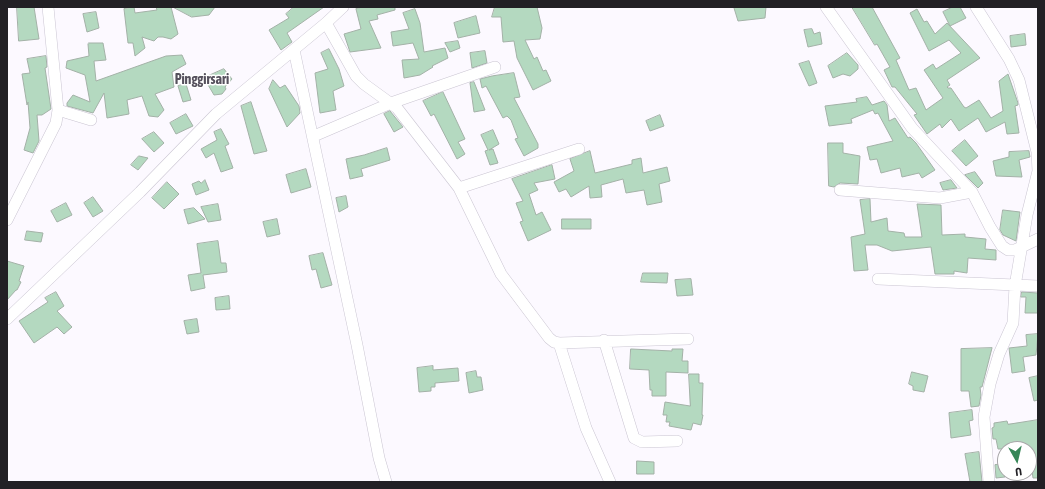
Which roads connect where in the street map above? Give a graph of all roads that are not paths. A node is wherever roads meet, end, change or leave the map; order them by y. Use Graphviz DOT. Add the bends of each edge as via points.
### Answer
graph roads {
  1 [pos="59,7"];
  2 [pos="344,7"];
  3 [pos="826,7"];
  4 [pos="976,7"];
  5 [pos="48,8"];
  6 [pos="326,23"];
  7 [pos="294,50"];
  8 [pos="495,67"];
  9 [pos="391,103"];
  10 [pos="58,110"];
  11 [pos="91,120"];
  12 [pos="314,136"];
  13 [pos="579,149"];
  14 [pos="459,188"];
  15 [pos="840,190"];
  16 [pos="972,192"];
  17 [pos="7,220"];
  18 [pos="1038,239"];
  19 [pos="1021,248"];
  20 [pos="878,279"];
  21 [pos="1015,286"];
  22 [pos="1038,286"];
  23 [pos="7,319"];
  24 [pos="688,339"];
  25 [pos="604,340"];
  26 [pos="560,343"];
  27 [pos="677,441"];
  28 [pos="386,482"];
  29 [pos="610,482"];
  30 [pos="989,482"];
  1 -- 5 [label="street"];
  2 -- 6 [label="street"];
  3 -- 16 [label="street" via="912,128"];
  4 -- 19 [label="street" via="1009,58 1019,80 1037,152 1038,171"];
  5 -- 10 [label="street"];
  6 -- 7 [label="street"];
  6 -- 9 [label="street" via="356,76"];
  7 -- 12 [label="street"];
  7 -- 23 [label="street" via="216,114 140,192"];
  8 -- 9 [label="street"];
  9 -- 12 [label="street"];
  9 -- 14 [label="street"];
  10 -- 11 [label="street"];
  10 -- 17 [label="street" via="56,123"];
  12 -- 28 [label="street"];
  13 -- 14 [label="street"];
  14 -- 26 [label="street" via="501,274 546,335 554,342"];
  15 -- 16 [label="street" via="940,198"];
  16 -- 19 [label="street" via="1002,246 1008,250"];
  18 -- 19 [label="street"];
  19 -- 21 [label="street"];
  20 -- 21 [label="street"];
  21 -- 22 [label="street"];
  21 -- 30 [label="street" via="1013,323 999,354 984,417"];
  24 -- 25 [label="street"];
  25 -- 26 [label="street"];
  25 -- 27 [label="street" via="634,438 642,442"];
  26 -- 29 [label="street" via="586,428"];
}
